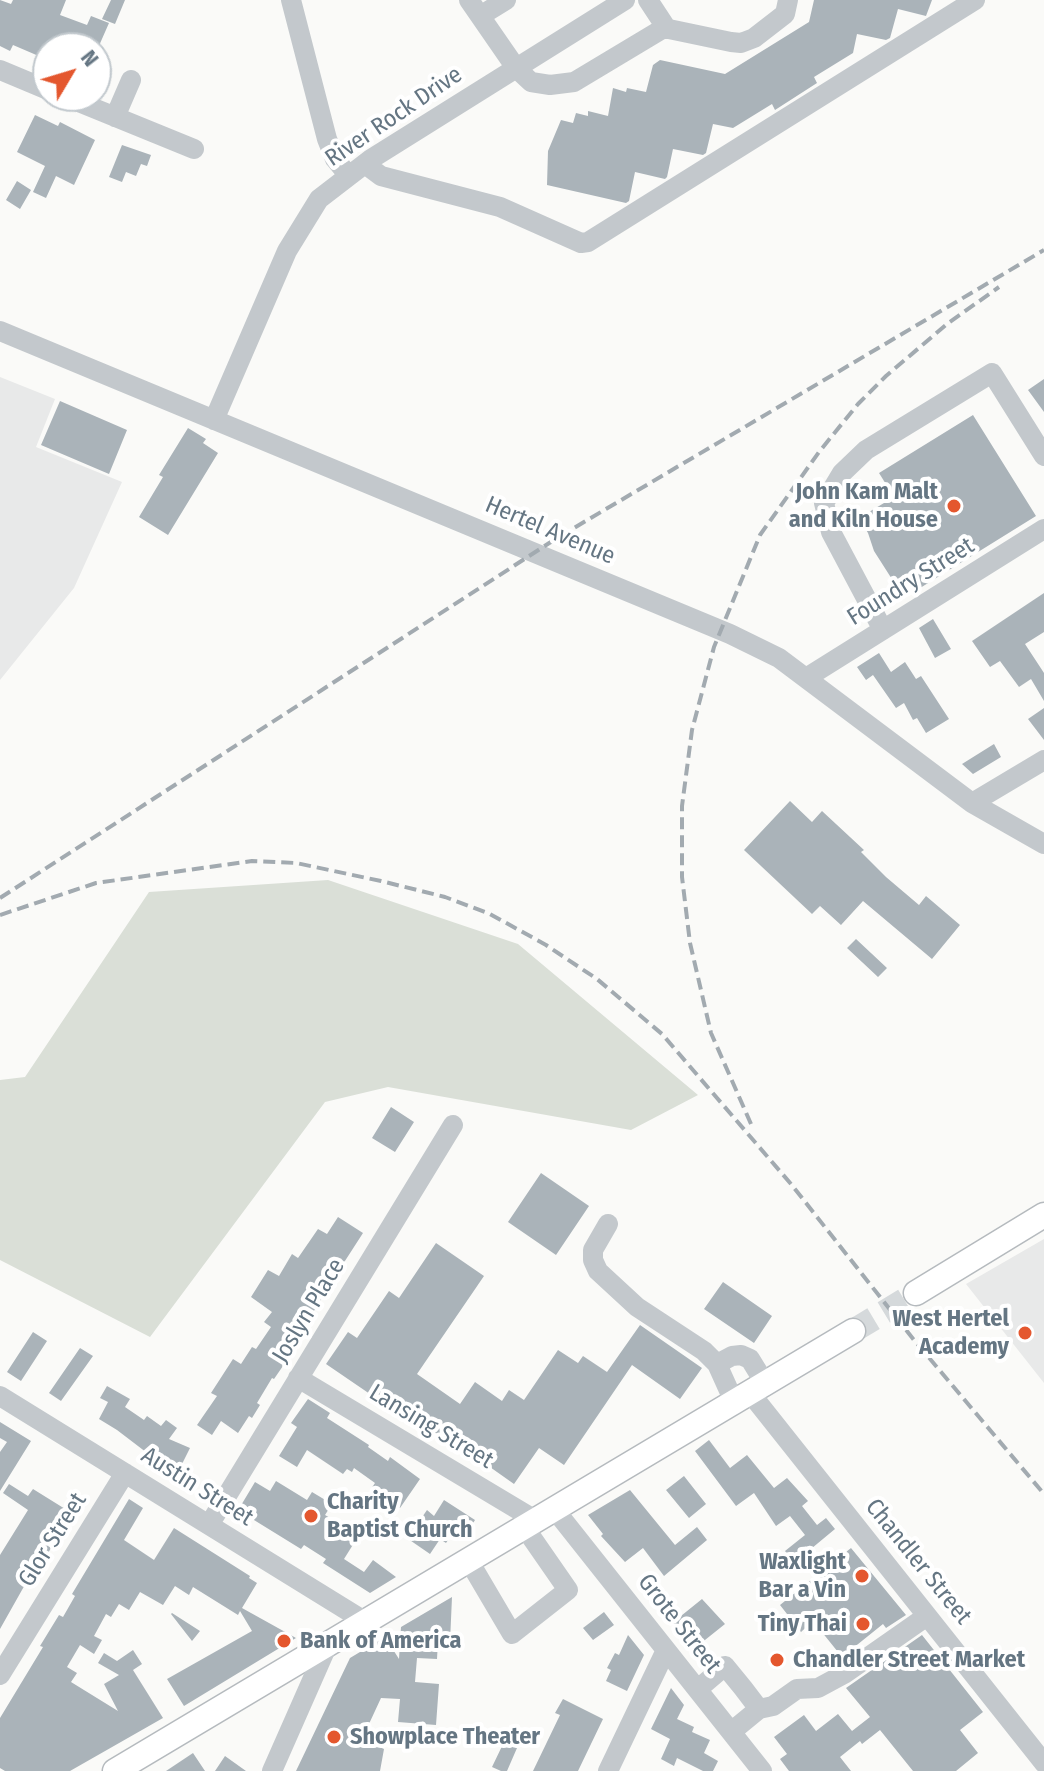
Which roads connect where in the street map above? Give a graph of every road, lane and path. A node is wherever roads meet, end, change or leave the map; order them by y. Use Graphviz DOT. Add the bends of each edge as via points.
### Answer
graph roads {
  1 [pos="291,0"];
  2 [pos="506,0"];
  3 [pos="625,0"];
  4 [pos="648,0"];
  5 [pos="788,0"];
  6 [pos="975,0"];
  7 [pos="474,8"];
  8 [pos="667,29"];
  9 [pos="516,68"];
  10 [pos="0,70"];
  11 [pos="131,80"];
  12 [pos="32,83"];
  13 [pos="103,112"];
  14 [pos="115,117"];
  15 [pos="194,149"];
  16 [pos="357,170"];
  17 [pos="0,331"];
  18 [pos="214,420"];
  19 [pos="1044,456"];
  20 [pos="1044,529"];
  21 [pos="883,630"];
  22 [pos="806,678"];
  23 [pos="1044,760"];
  24 [pos="972,803"];
  25 [pos="1044,844"];
  26 [pos="453,1125"];
  27 [pos="1044,1215"];
  28 [pos="608,1224"];
  29 [pos="916,1293"];
  30 [pos="853,1331"];
  31 [pos="717,1364"];
  32 [pos="298,1378"];
  33 [pos="751,1394"];
  34 [pos="0,1396"];
  35 [pos="125,1473"];
  36 [pos="539,1519"];
  37 [pos="209,1525"];
  38 [pos="469,1561"];
  39 [pos="927,1616"];
  40 [pos="366,1622"];
  41 [pos="328,1644"];
  42 [pos="666,1650"];
  43 [pos="0,1675"];
  44 [pos="698,1689"];
  45 [pos="759,1709"];
  46 [pos="731,1732"];
  47 [pos="1044,1763"];
  48 [pos="279,1769"];
  49 [pos="115,1771"];
  50 [pos="608,1771"];
  51 [pos="762,1771"];
  1 -- 16 [label="street" via="327,139 335,159"];
  2 -- 7 [label="street"];
  3 -- 9 [label="street, River Rock Drive"];
  4 -- 8 [label="street"];
  5 -- 8 [label="street" via="778,22 741,43"];
  6 -- 16 [label="street" via="588,242 500,207"];
  7 -- 9 [label="street"];
  8 -- 9 [label="street" via="566,85 531,82"];
  9 -- 16 [label="street, River Rock Drive"];
  10 -- 12 [label="street"];
  11 -- 14 [label="street"];
  13 -- 14 [label="street"];
  14 -- 15 [label="street"];
  16 -- 18 [label="street, River Rock Drive" via="319,199 287,251"];
  17 -- 18 [label="street, Hertel Avenue"];
  18 -- 22 [label="street, Hertel Avenue" via="730,634"];
  19 -- 21 [label="street" via="992,373 866,450 842,473 824,503 831,532"];
  20 -- 21 [label="street, Foundry Street"];
  21 -- 22 [label="street, Foundry Street"];
  22 -- 24 [label="street, Hertel Avenue"];
  23 -- 24 [label="street"];
  24 -- 25 [label="street, Hertel Avenue"];
  26 -- 32 [label="street, Joslyn Place"];
  27 -- 29 [label="main road"];
  28 -- 31 [label="street" via="593,1250 598,1271 637,1307"];
  30 -- 33 [label="main road"];
  31 -- 33 [label="street"];
  31 -- 33 [label="street" via="732,1356 750,1359"];
  32 -- 36 [label="street, Lansing Street"];
  32 -- 37 [label="street, Joslyn Place"];
  33 -- 36 [label="main road"];
  33 -- 39 [label="street, Chandler Street"];
  34 -- 35 [label="street, Austin Street"];
  35 -- 37 [label="street, Austin Street"];
  35 -- 43 [label="street, Glor Street"];
  36 -- 38 [label="main road"];
  36 -- 38 [label="street" via="568,1590 512,1634"];
  36 -- 42 [label="street, Grote Street"];
  37 -- 40 [label="street, Austin Street"];
  38 -- 40 [label="main road"];
  39 -- 45 [label="street" via="844,1674 818,1688 797,1689"];
  39 -- 47 [label="street, Chandler Street"];
  40 -- 41 [label="main road"];
  41 -- 48 [label="street"];
  41 -- 49 [label="main road"];
  42 -- 44 [label="street, Grote Street"];
  42 -- 50 [label="street"];
  44 -- 45 [label="street" via="725,1666"];
  44 -- 46 [label="street, Grote Street"];
  45 -- 46 [label="street"];
  46 -- 51 [label="street, Grote Street"];
}
